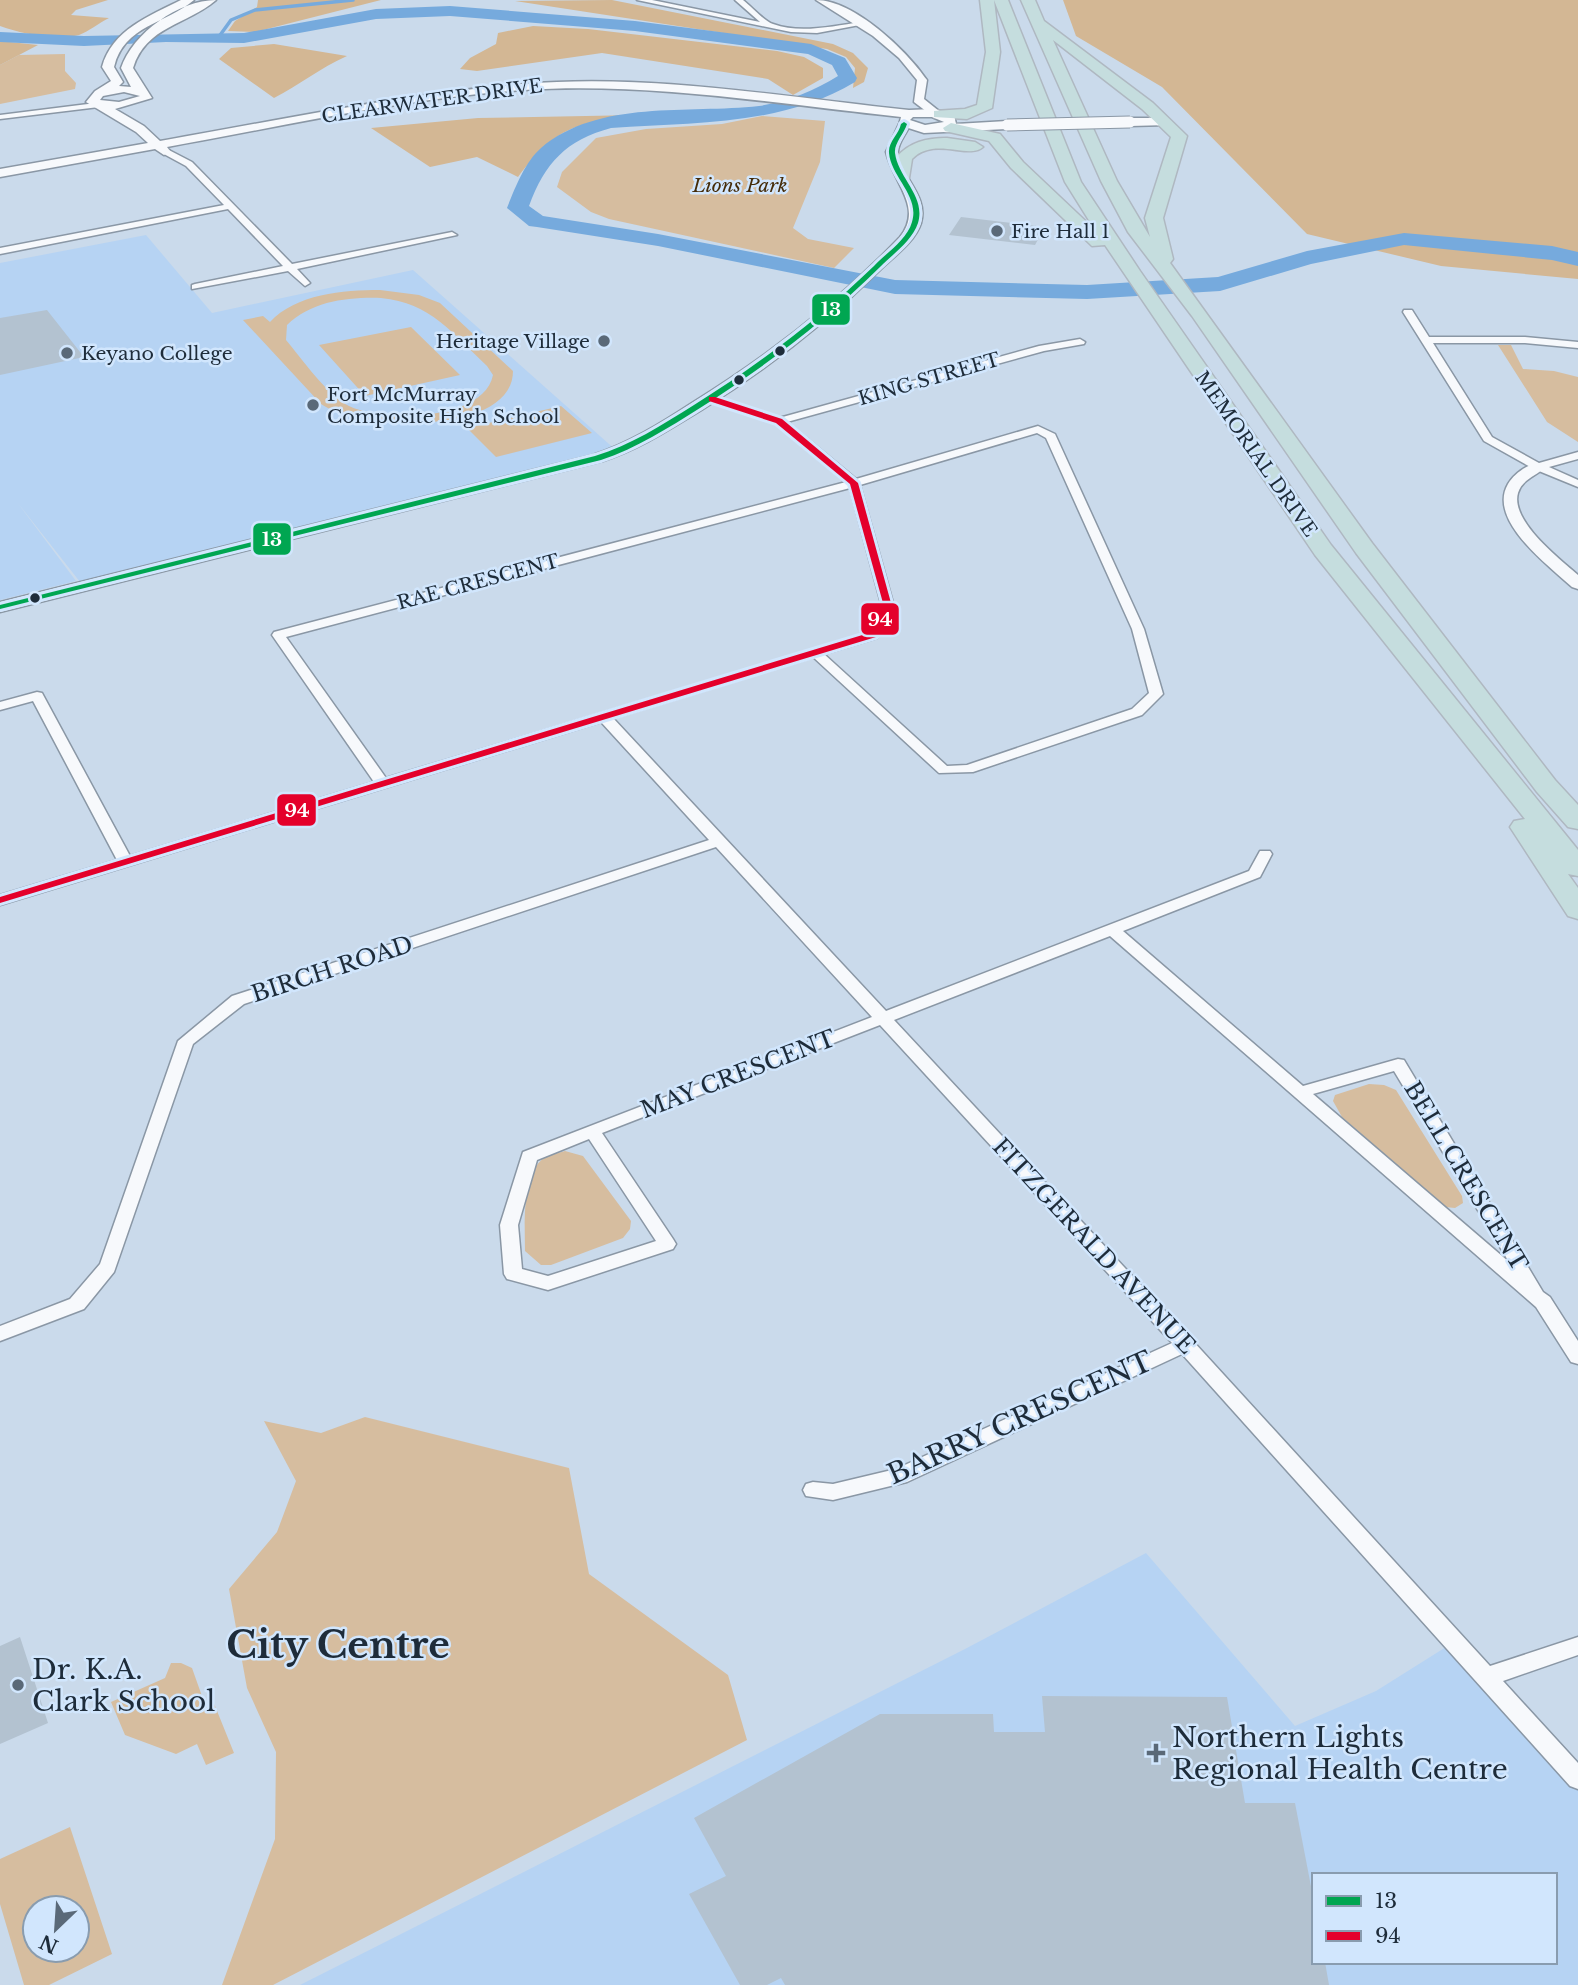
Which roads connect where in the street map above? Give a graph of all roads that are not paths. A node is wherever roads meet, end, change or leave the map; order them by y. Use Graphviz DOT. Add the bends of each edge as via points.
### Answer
graph roads {
  1 [pos="188,0"];
  2 [pos="211,0"];
  3 [pos="641,0"];
  4 [pos="738,0"];
  5 [pos="821,0"];
  6 [pos="987,0"];
  7 [pos="1001,0"];
  8 [pos="1028,0"];
  9 [pos="750,11"];
  10 [pos="1036,17"];
  11 [pos="728,18"];
  12 [pos="166,24"];
  13 [pos="861,24"];
  14 [pos="771,27"];
  15 [pos="132,53"];
  16 [pos="922,80"];
  17 [pos="139,90"];
  18 [pos="106,91"];
  19 [pos="97,102"];
  20 [pos="136,103"];
  21 [pos="0,116"];
  22 [pos="907,119"];
  23 [pos="941,122"];
  24 [pos="1164,122"];
  25 [pos="181,145"];
  26 [pos="161,148"];
  27 [pos="188,164"];
  28 [pos="1017,164"];
  29 [pos="901,170"];
  30 [pos="0,173"];
  31 [pos="0,181"];
  32 [pos="232,206"];
  33 [pos="452,235"];
  34 [pos="0,251"];
  35 [pos="290,268"];
  36 [pos="1167,268"];
  37 [pos="1130,272"];
  38 [pos="305,283"];
  39 [pos="195,287"];
  40 [pos="1408,312"];
  41 [pos="1425,340"];
  42 [pos="1080,342"];
  43 [pos="1577,344"];
  44 [pos="712,399"];
  45 [pos="779,421"];
  46 [pos="1578,455"];
  47 [pos="1538,467"];
  48 [pos="854,483"];
  49 [pos="1578,484"];
  50 [pos="1578,584"];
  51 [pos="0,607"];
  52 [pos="1435,641"];
  53 [pos="817,654"];
  54 [pos="1423,675"];
  55 [pos="0,705"];
  56 [pos="605,718"];
  57 [pos="383,784"];
  58 [pos="1578,794"];
  59 [pos="1578,821"];
  60 [pos="720,841"];
  61 [pos="1265,854"];
  62 [pos="126,862"];
  63 [pos="1578,868"];
  64 [pos="0,900"];
  65 [pos="1578,910"];
  66 [pos="1113,930"];
  67 [pos="883,1018"];
  68 [pos="1301,1092"];
  69 [pos="592,1131"];
  70 [pos="1543,1302"];
  71 [pos="0,1334"];
  72 [pos="1185,1345"];
  73 [pos="1578,1357"];
  74 [pos="813,1490"];
  75 [pos="1578,1646"];
  76 [pos="1486,1677"];
  77 [pos="1578,1779"];
  1 -- 18 [label="main road" via="142,25 110,55 108,67 117,82"];
  2 -- 12 [label="main road"];
  3 -- 11 [label="street"];
  4 -- 9 [label="street"];
  5 -- 13 [label="street"];
  6 -- 23 [label="highway" via="993,52 984,108"];
  7 -- 37 [label="highway, MEMORIAL DRIVE" via="1073,182"];
  8 -- 10 [label="highway, MEMORIAL DRIVE"];
  9 -- 11 [label="street"];
  9 -- 14 [label="street"];
  10 -- 24 [label="highway" via="1159,113"];
  10 -- 36 [label="highway, MEMORIAL DRIVE" via="1109,181 1137,232"];
  11 -- 14 [label="street"];
  12 -- 15 [label="main road"];
  13 -- 14 [label="street" via="808,31"];
  13 -- 16 [label="street" via="905,58"];
  15 -- 17 [label="main road" via="127,68"];
  16 -- 22 [label="street" via="910,96"];
  16 -- 23 [label="street" via="918,100"];
  17 -- 18 [label="main road"];
  17 -- 20 [label="main road" via="146,98"];
  18 -- 19 [label="main road"];
  19 -- 20 [label="main road"];
  19 -- 21 [label="street"];
  19 -- 26 [label="main road"];
  20 -- 25 [label="main road" via="131,107 135,116"];
  22 -- 23 [label="main road, CLEARWATER DRIVE"];
  22 -- 25 [label="main road, CLEARWATER DRIVE" via="694,94 571,90 480,97"];
  22 -- 29 [label="street" via="892,148 892,158"];
  23 -- 24 [label="main road, CLEARWATER DRIVE, bridge"];
  23 -- 28 [label="highway" via="994,137"];
  23 -- 29 [label="street" via="900,147"];
  24 -- 36 [label="highway" via="1179,136 1154,218"];
  25 -- 26 [label="main road, CLEARWATER DRIVE"];
  25 -- 27 [label="street"];
  26 -- 27 [label="street"];
  26 -- 30 [label="main road, CLEARWATER DRIVE"];
  26 -- 31 [label="main road, CLEARWATER DRIVE"];
  27 -- 32 [label="street"];
  28 -- 29 [label="highway" via="978,147 936,144 906,154"];
  28 -- 37 [label="highway"];
  29 -- 44 [label="street" via="916,212 915,222 852,291 777,355"];
  32 -- 34 [label="street"];
  32 -- 35 [label="street"];
  33 -- 35 [label="street"];
  35 -- 38 [label="street"];
  35 -- 39 [label="street"];
  36 -- 52 [label="highway, MEMORIAL DRIVE"];
  37 -- 54 [label="highway, MEMORIAL DRIVE" via="1323,550"];
  40 -- 41 [label="street"];
  41 -- 43 [label="street"];
  41 -- 47 [label="street" via="1488,439"];
  42 -- 45 [label="street, KING STREET" via="1043,348"];
  44 -- 45 [label="street"];
  44 -- 51 [label="street" via="643,442 618,452"];
  45 -- 48 [label="street"];
  46 -- 47 [label="street"];
  47 -- 49 [label="street"];
  47 -- 50 [label="street" via="1520,474 1508,495 1510,511"];
  48 -- 53 [label="street" via="887,603 873,635"];
  48 -- 53 [label="street" via="1038,429 1051,436 1138,629 1156,694 1136,712 968,769 944,769"];
  48 -- 57 [label="street, RAE CRESCENT" via="278,635"];
  52 -- 58 [label="highway"];
  52 -- 59 [label="highway, MEMORIAL DRIVE"];
  53 -- 56 [label="street"];
  54 -- 63 [label="highway, MEMORIAL DRIVE"];
  54 -- 65 [label="highway"];
  55 -- 62 [label="street" via="37,696"];
  56 -- 57 [label="street"];
  56 -- 60 [label="street, FITZGERALD AVENUE"];
  57 -- 62 [label="street"];
  60 -- 67 [label="street, FITZGERALD AVENUE"];
  60 -- 71 [label="street, BIRCH ROAD" via="238,1000 186,1041 108,1267 77,1304"];
  61 -- 66 [label="street" via="1255,874"];
  62 -- 64 [label="street"];
  66 -- 67 [label="street"];
  66 -- 68 [label="street, BELL CRESCENT"];
  67 -- 69 [label="street, MAY CRESCENT"];
  67 -- 72 [label="street, FITZGERALD AVENUE"];
  68 -- 70 [label="street, BELL CRESCENT"];
  68 -- 70 [label="street, BELL CRESCENT" via="1398,1064"];
  69 -- 69 [label="street, MAY CRESCENT" via="530,1156 509,1226 513,1274 548,1283 667,1244"];
  70 -- 73 [label="street, BELL CRESCENT"];
  72 -- 74 [label="street, BARRY CRESCENT" via="900,1476 833,1492"];
  72 -- 76 [label="street, FITZGERALD AVENUE"];
  75 -- 76 [label="street"];
  76 -- 77 [label="street, FITZGERALD AVENUE"];
}
